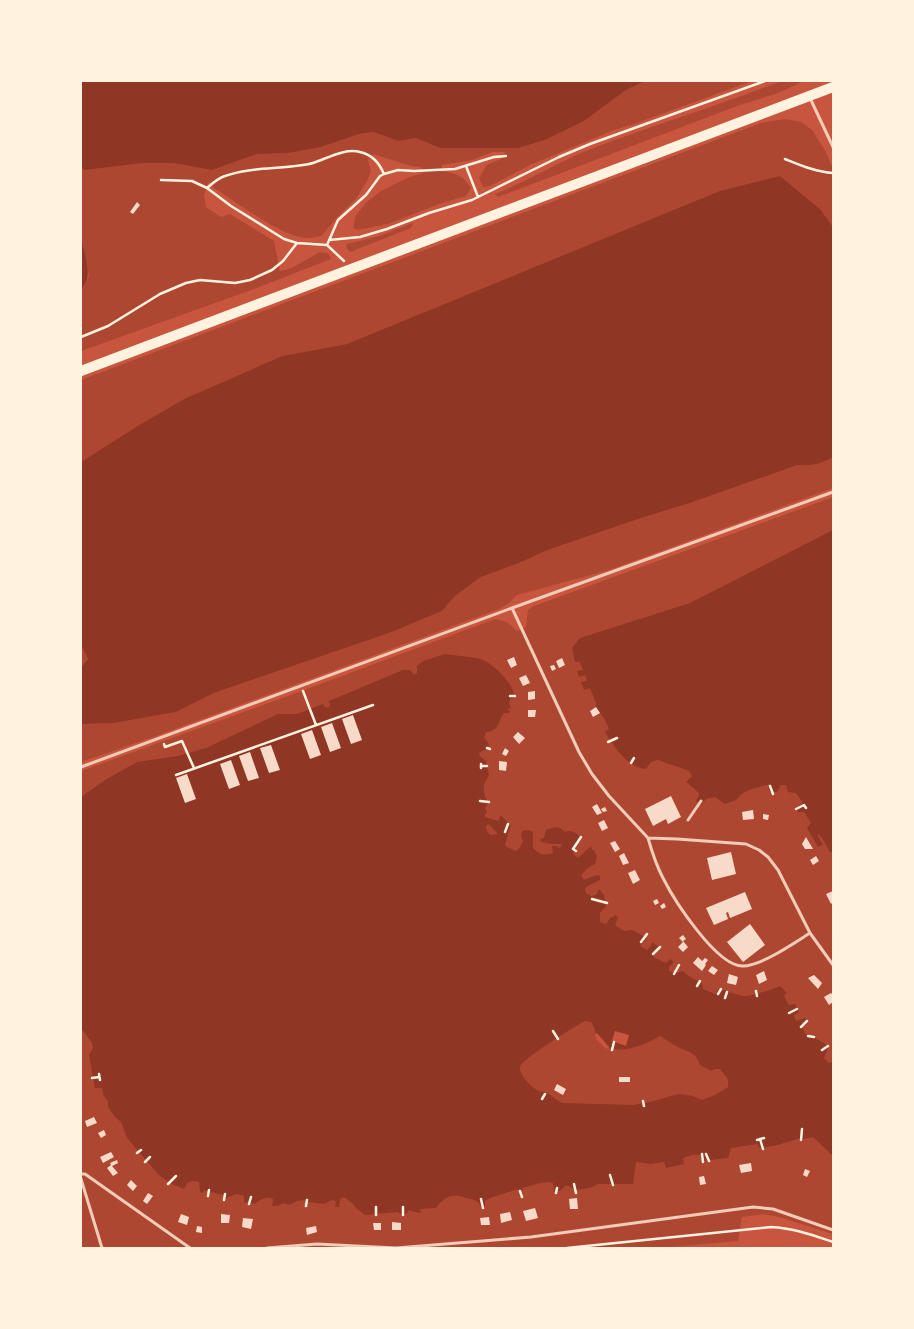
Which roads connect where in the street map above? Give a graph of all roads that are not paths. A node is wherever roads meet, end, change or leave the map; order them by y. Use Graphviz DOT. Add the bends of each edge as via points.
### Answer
graph roads {
  1 [pos="833,87"];
  2 [pos="810,96"];
  3 [pos="833,147"];
  4 [pos="81,371"];
  5 [pos="833,492"];
  6 [pos="512,608"];
  7 [pos="81,768"];
  8 [pos="700,801"];
  9 [pos="688,820"];
  10 [pos="648,838"];
  11 [pos="810,933"];
  12 [pos="833,965"];
  13 [pos="81,1174"];
  14 [pos="81,1180"];
  15 [pos="833,1230"];
  16 [pos="102,1248"];
  17 [pos="190,1248"];
  18 [pos="267,1248"];
  1 -- 2 [label="main road"];
  2 -- 3 [label="lane"];
  2 -- 4 [label="main road"];
  5 -- 6 [label="lane"];
  6 -- 7 [label="lane"];
  6 -- 10 [label="lane" via="582,758 609,796"];
  8 -- 9 [label="lane"];
  10 -- 11 [label="lane" via="746,844 759,850 778,870"];
  10 -- 11 [label="lane" via="663,879 690,922 707,943 733,965 749,966 770,957"];
  11 -- 12 [label="lane"];
  13 -- 17 [label="lane"];
  14 -- 16 [label="lane"];
  15 -- 18 [label="lane" via="773,1209 752,1206 531,1237 396,1248 317,1244"];
}
